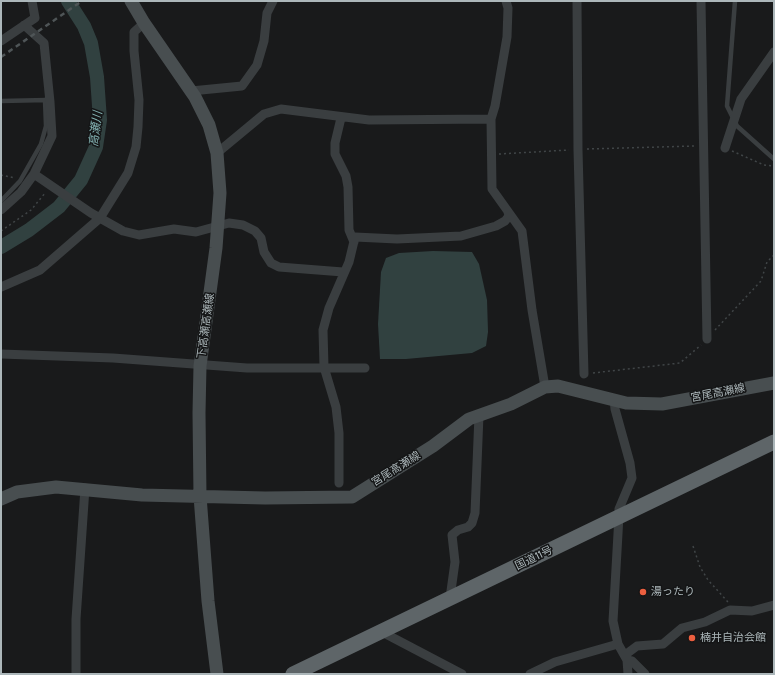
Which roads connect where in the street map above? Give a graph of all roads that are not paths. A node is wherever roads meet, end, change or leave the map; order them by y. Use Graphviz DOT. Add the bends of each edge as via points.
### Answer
graph roads {
  1 [pos="32,1"];
  2 [pos="131,1"];
  3 [pos="273,1"];
  4 [pos="506,1"];
  5 [pos="576,1"];
  6 [pos="701,1"];
  7 [pos="735,1"];
  8 [pos="144,23"];
  9 [pos="24,25"];
  10 [pos="1,41"];
  11 [pos="774,52"];
  12 [pos="191,91"];
  13 [pos="48,100"];
  14 [pos="1,101"];
  15 [pos="341,118"];
  16 [pos="491,119"];
  17 [pos="734,119"];
  18 [pos="724,148"];
  19 [pos="217,153"];
  20 [pos="774,159"];
  21 [pos="36,176"];
  22 [pos="1,201"];
  23 [pos="1,210"];
  24 [pos="508,212"];
  25 [pos="100,218"];
  26 [pos="218,226"];
  27 [pos="354,242"];
  28 [pos="343,272"];
  29 [pos="3,286"];
  30 [pos="1,294"];
  31 [pos="708,339"];
  32 [pos="1,354"];
  33 [pos="200,366"];
  34 [pos="324,368"];
  35 [pos="365,368"];
  36 [pos="584,374"];
  37 [pos="774,383"];
  38 [pos="545,387"];
  39 [pos="614,399"];
  40 [pos="479,415"];
  41 [pos="774,442"];
  42 [pos="339,483"];
  43 [pos="84,488"];
  44 [pos="200,496"];
  45 [pos="1,499"];
  46 [pos="618,516"];
  47 [pos="450,598"];
  48 [pos="774,605"];
  49 [pos="382,632"];
  50 [pos="618,644"];
  51 [pos="626,658"];
  52 [pos="296,673"];
  53 [pos="76,674"];
  54 [pos="217,674"];
  55 [pos="462,674"];
  56 [pos="530,674"];
  57 [pos="628,674"];
  58 [pos="645,674"];
  1 -- 9 [label="street" via="35,18"];
  2 -- 8 [label="main road, 下高瀬高瀬線"];
  3 -- 12 [label="street" via="267,13 264,41 257,65 242,86"];
  4 -- 16 [label="street" via="507,37"];
  5 -- 36 [label="street"];
  6 -- 31 [label="street"];
  7 -- 17 [label="lane" via="727,106"];
  8 -- 12 [label="main road, 下高瀬高瀬線"];
  8 -- 25 [label="street" via="134,32 139,100 136,147 128,173"];
  9 -- 10 [label="street"];
  9 -- 13 [label="street" via="44,43"];
  11 -- 17 [label="street" via="741,99"];
  12 -- 19 [label="main road, 下高瀬高瀬線" via="209,125"];
  13 -- 14 [label="lane"];
  13 -- 21 [label="street" via="52,136"];
  13 -- 22 [label="lane" via="46,126 41,144 21,179"];
  15 -- 16 [label="street"];
  15 -- 19 [label="street" via="281,109 264,114"];
  15 -- 27 [label="street" via="335,154 346,176 349,230"];
  16 -- 24 [label="street" via="492,189"];
  17 -- 18 [label="street"];
  17 -- 20 [label="lane" via="737,126"];
  19 -- 26 [label="main road, 下高瀬高瀬線" via="220,193"];
  21 -- 23 [label="street"];
  21 -- 25 [label="street"];
  24 -- 27 [label="street" via="509,216 505,221 496,226 461,236 397,239 355,237"];
  24 -- 38 [label="street" via="522,231"];
  25 -- 26 [label="street" via="123,231 139,235 174,229 196,232"];
  25 -- 29 [label="street" via="40,270"];
  26 -- 28 [label="street" via="229,223 243,225 255,231 261,238 264,252 271,263 279,268"];
  26 -- 33 [label="main road, 下高瀬高瀬線"];
  27 -- 28 [label="street" via="349,262"];
  28 -- 34 [label="street" via="329,308 324,330"];
  29 -- 30 [label="street"];
  32 -- 33 [label="street" via="113,358"];
  33 -- 34 [label="street"];
  33 -- 44 [label="main road, 下高瀬高瀬線"];
  34 -- 35 [label="street"];
  34 -- 42 [label="street" via="339,433"];
  37 -- 39 [label="main road, 宮尾高瀬線" via="662,404 626,403"];
  38 -- 39 [label="main road, 宮尾高瀬線" via="558,386"];
  38 -- 40 [label="main road, 宮尾高瀬線" via="511,404"];
  39 -- 46 [label="street" via="632,478"];
  40 -- 44 [label="main road, 宮尾高瀬線" via="352,497"];
  40 -- 47 [label="street" via="475,513 468,527 452,535 455,562"];
  41 -- 46 [label="highway, 国道11号"];
  43 -- 44 [label="main road, 宮尾高瀬線" via="142,495"];
  43 -- 45 [label="main road, 宮尾高瀬線" via="56,487 32,490 17,492"];
  43 -- 53 [label="street" via="76,619"];
  44 -- 54 [label="main road, 下高瀬高瀬線" via="208,601"];
  46 -- 47 [label="highway, 国道11号"];
  46 -- 50 [label="street" via="613,621"];
  47 -- 49 [label="highway, 国道11号"];
  48 -- 51 [label="street" via="752,611 730,610 705,622 682,628 663,644 637,646"];
  49 -- 52 [label="highway, 国道11号"];
  49 -- 55 [label="street"];
  50 -- 51 [label="street"];
  50 -- 56 [label="street" via="555,662"];
  51 -- 57 [label="street"];
  51 -- 58 [label="street"];
}
